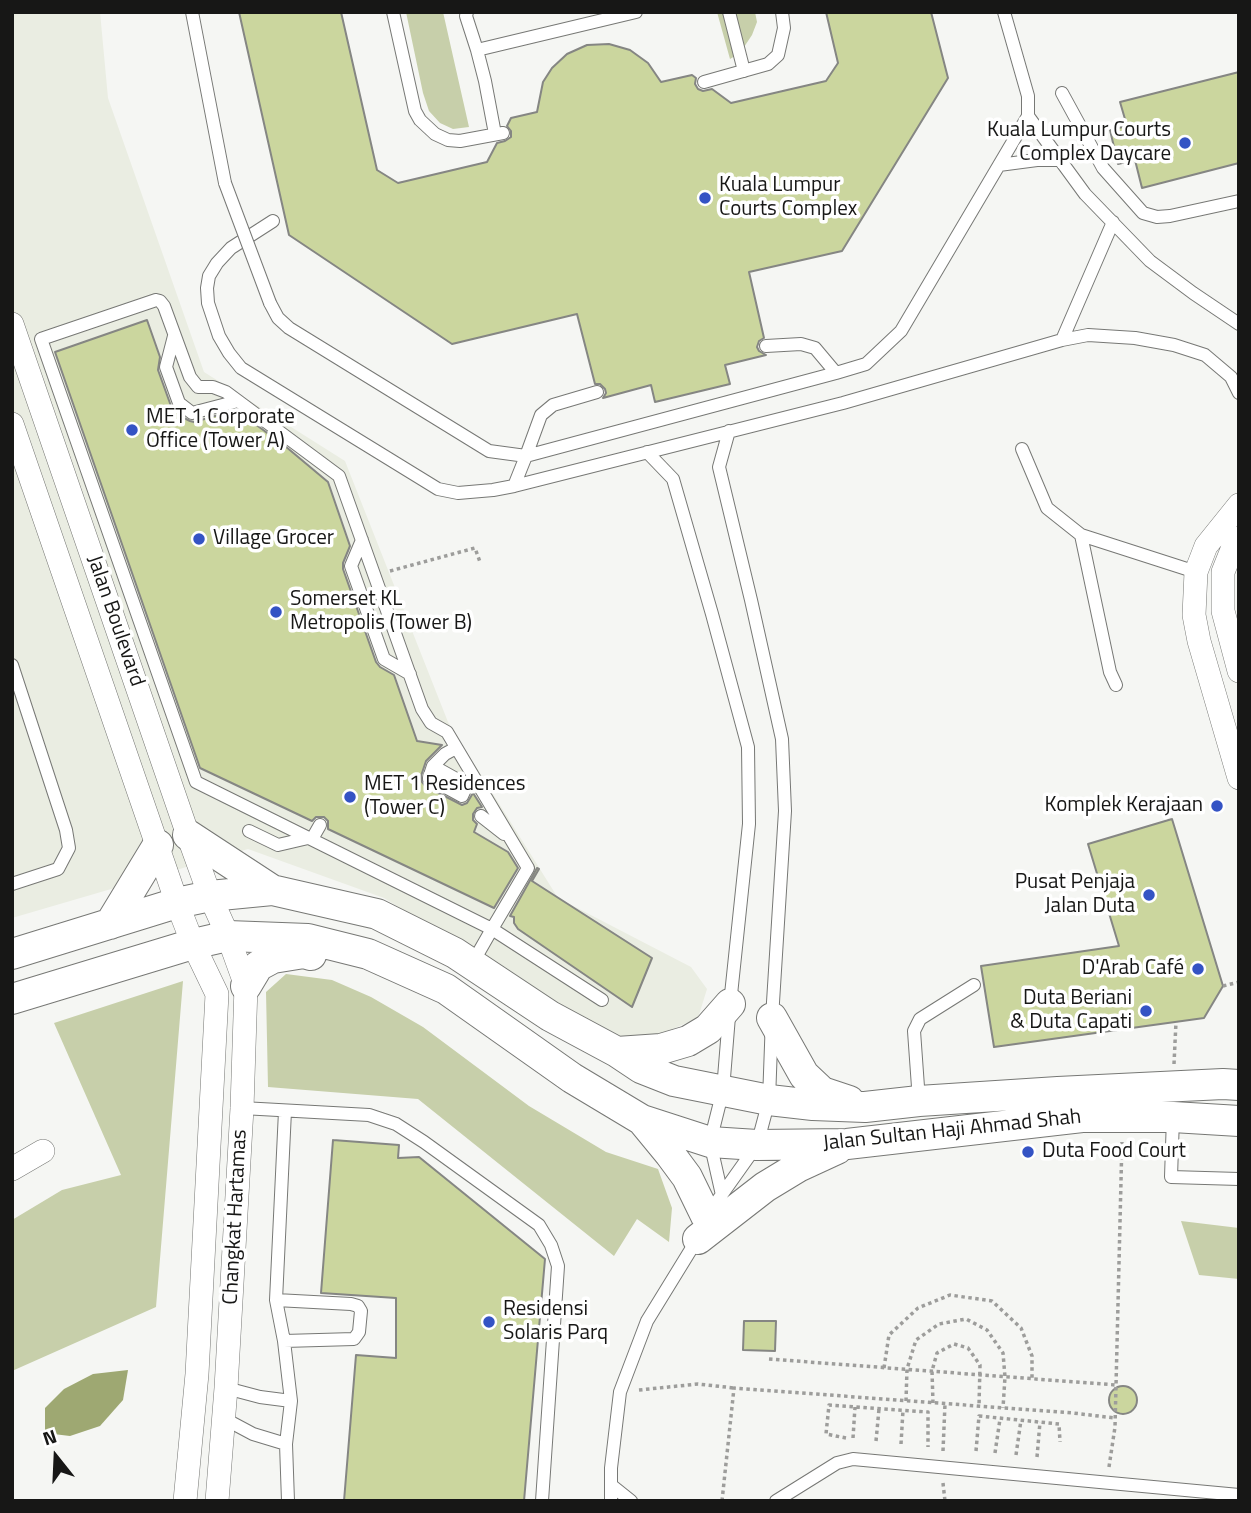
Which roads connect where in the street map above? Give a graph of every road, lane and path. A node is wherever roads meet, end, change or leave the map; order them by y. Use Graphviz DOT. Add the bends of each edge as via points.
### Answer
graph roads {
  1 [pos="192,12"];
  2 [pos="393,12"];
  3 [pos="467,12"];
  4 [pos="636,12"];
  5 [pos="729,12"];
  6 [pos="782,12"];
  7 [pos="1004,12"];
  8 [pos="477,50"];
  9 [pos="744,71"];
  10 [pos="704,82"];
  11 [pos="1062,93"];
  12 [pos="1028,116"];
  13 [pos="1061,160"];
  14 [pos="999,165"];
  15 [pos="1239,201"];
  16 [pos="273,222"];
  17 [pos="1113,222"];
  18 [pos="12,324"];
  19 [pos="1239,324"];
  20 [pos="174,337"];
  21 [pos="1062,340"];
  22 [pos="24,345"];
  23 [pos="766,346"];
  24 [pos="836,373"];
  25 [pos="597,392"];
  26 [pos="1239,393"];
  27 [pos="241,403"];
  28 [pos="12,424"];
  29 [pos="257,424"];
  30 [pos="729,431"];
  31 [pos="1022,449"];
  32 [pos="647,452"];
  33 [pos="526,456"];
  34 [pos="514,486"];
  35 [pos="1239,505"];
  36 [pos="1081,535"];
  37 [pos="1239,538"];
  38 [pos="362,540"];
  39 [pos="480,562"];
  40 [pos="1196,572"];
  41 [pos="374,575"];
  42 [pos="12,665"];
  43 [pos="1239,671"];
  44 [pos="410,674"];
  45 [pos="1116,685"];
  46 [pos="456,748"];
  47 [pos="1236,763"];
  48 [pos="433,766"];
  49 [pos="481,816"];
  50 [pos="320,825"];
  51 [pos="249,831"];
  52 [pos="188,835"];
  53 [pos="310,839"];
  54 [pos="512,841"];
  55 [pos="158,845"];
  56 [pos="12,884"];
  57 [pos="272,890"];
  58 [pos="210,896"];
  59 [pos="177,903"];
  60 [pos="110,924"];
  61 [pos="492,929"];
  62 [pos="228,936"];
  63 [pos="193,944"];
  64 [pos="12,954"];
  65 [pos="471,964"];
  66 [pos="1239,982"];
  67 [pos="974,985"];
  68 [pos="246,986"];
  69 [pos="1223,986"];
  70 [pos="12,999"];
  71 [pos="601,1000"];
  72 [pos="730,1004"];
  73 [pos="772,1018"];
  74 [pos="1176,1022"];
  75 [pos="497,1025"];
  76 [pos="617,1052"];
  77 [pos="1174,1069"];
  78 [pos="1233,1083"];
  79 [pos="723,1090"];
  80 [pos="769,1100"];
  81 [pos="919,1101"];
  82 [pos="865,1107"];
  83 [pos="242,1108"];
  84 [pos="285,1111"];
  85 [pos="1173,1117"];
  86 [pos="642,1120"];
  87 [pos="1239,1121"];
  88 [pos="1123,1137"];
  89 [pos="710,1142"];
  90 [pos="847,1144"];
  91 [pos="757,1145"];
  92 [pos="43,1151"];
  93 [pos="12,1169"];
  94 [pos="1239,1179"];
  95 [pos="709,1216"];
  96 [pos="276,1300"];
  97 [pos="284,1341"];
  98 [pos="769,1359"];
  99 [pos="884,1368"];
  100 [pos="906,1369"];
  101 [pos="932,1371"];
  102 [pos="197,1374"];
  103 [pos="979,1374"];
  104 [pos="1005,1377"];
  105 [pos="1032,1379"];
  106 [pos="1116,1385"];
  107 [pos="226,1388"];
  108 [pos="734,1388"];
  109 [pos="620,1392"];
  110 [pos="291,1401"];
  111 [pos="906,1401"];
  112 [pos="933,1403"];
  113 [pos="945,1404"];
  114 [pos="979,1406"];
  115 [pos="855,1407"];
  116 [pos="1003,1408"];
  117 [pos="879,1409"];
  118 [pos="903,1410"];
  119 [pos="223,1418"];
  120 [pos="1115,1418"];
  121 [pos="1000,1419"];
  122 [pos="1021,1420"];
  123 [pos="1040,1422"];
  124 [pos="846,1438"];
  125 [pos="853,1438"];
  126 [pos="876,1441"];
  127 [pos="1060,1442"];
  128 [pos="286,1444"];
  129 [pos="901,1444"];
  130 [pos="928,1447"];
  131 [pos="943,1449"];
  132 [pos="976,1451"];
  133 [pos="995,1453"];
  134 [pos="1016,1455"];
  135 [pos="1037,1457"];
  136 [pos="1107,1483"];
  137 [pos="611,1485"];
  138 [pos="1239,1495"];
  139 [pos="185,1501"];
  140 [pos="217,1501"];
  141 [pos="288,1501"];
  142 [pos="542,1501"];
  143 [pos="611,1501"];
  144 [pos="631,1501"];
  145 [pos="722,1501"];
  146 [pos="776,1501"];
  1 -- 33 [label="lane, bridge" via="225,183 278,318 489,452"];
  2 -- 8 [label="lane" via="415,111 435,134 448,140 499,133"];
  3 -- 8 [label="lane"];
  4 -- 8 [label="lane"];
  5 -- 9 [label="lane"];
  6 -- 9 [label="lane" via="778,55 768,64"];
  7 -- 12 [label="lane" via="1028,96"];
  9 -- 10 [label="lane"];
  11 -- 15 [label="lane" via="1103,168 1143,213 1170,216"];
  12 -- 13 [label="lane"];
  12 -- 14 [label="lane"];
  13 -- 14 [label="lane"];
  13 -- 17 [label="lane"];
  14 -- 24 [label="lane" via="901,331 866,363"];
  16 -- 34 [label="lane" via="231,248 209,276 208,303 219,336 241,368 438,489 458,493"];
  17 -- 19 [label="lane" via="1150,261"];
  17 -- 21 [label="lane"];
  18 -- 22 [label="street, Jalan Boulevard"];
  20 -- 22 [label="lane" via="164,306 156,300"];
  20 -- 27 [label="lane" via="198,387 213,387"];
  20 -- 27 [label="lane" via="166,367 179,403 192,413"];
  21 -- 26 [label="lane" via="1088,335 1174,345 1205,355 1231,377"];
  21 -- 30 [label="lane"];
  22 -- 52 [label="street, Jalan Boulevard"];
  22 -- 53 [label="lane" via="196,782"];
  23 -- 24 [label="lane" via="815,348"];
  24 -- 33 [label="lane"];
  25 -- 33 [label="lane" via="553,405 541,415"];
  27 -- 29 [label="lane"];
  27 -- 38 [label="lane" via="339,476"];
  28 -- 55 [label="street, Jalan Boulevard"];
  30 -- 32 [label="lane"];
  30 -- 73 [label="lane" via="719,467 782,739 785,811"];
  31 -- 36 [label="lane" via="1047,508"];
  32 -- 34 [label="lane"];
  32 -- 72 [label="lane" via="673,479 748,747 749,824"];
  33 -- 34 [label="lane"];
  35 -- 40 [label="street" via="1206,546"];
  36 -- 40 [label="lane"];
  36 -- 45 [label="lane"];
  37 -- 43 [label="street" via="1223,572 1223,611"];
  38 -- 41 [label="lane"];
  38 -- 44 [label="lane" via="351,566 384,659"];
  39 -- 41 [label="path" via="475,548"];
  40 -- 47 [label="street" via="1194,615 1199,641"];
  41 -- 44 [label="lane"];
  42 -- 56 [label="lane" via="69,848 58,869"];
  44 -- 46 [label="lane" via="422,709 431,723 447,732"];
  46 -- 48 [label="lane"];
  46 -- 54 [label="lane"];
  49 -- 54 [label="lane"];
  50 -- 53 [label="lane"];
  51 -- 53 [label="lane" via="278,845"];
  52 -- 57 [label="street"];
  52 -- 58 [label="street, Jalan Boulevard"];
  53 -- 61 [label="lane"];
  54 -- 61 [label="lane" via="528,868"];
  55 -- 59 [label="street, Jalan Boulevard"];
  55 -- 60 [label="street"];
  57 -- 58 [label="street, Jalan Sultan Haji Ahmad Shah"];
  57 -- 65 [label="street, Jalan Sultan Haji Ahmad Shah" via="377,914"];
  58 -- 59 [label="street, Jalan Sultan Haji Ahmad Shah"];
  58 -- 62 [label="street, Jalan Boulevard"];
  59 -- 60 [label="street, Jalan Sultan Haji Ahmad Shah"];
  59 -- 63 [label="street, Changkat Hartamas"];
  60 -- 64 [label="street, Jalan Sultan Haji Ahmad Shah"];
  61 -- 65 [label="lane"];
  61 -- 71 [label="lane"];
  62 -- 63 [label="street, Jalan Sultan Haji Ahmad Shah"];
  62 -- 68 [label="street, Changkat Hartamas"];
  62 -- 75 [label="street, Jalan Sultan Haji Ahmad Shah" via="308,939 368,954 446,989"];
  63 -- 70 [label="street, Jalan Sultan Haji Ahmad Shah"];
  63 -- 102 [label="street, Changkat Hartamas" via="217,994"];
  65 -- 76 [label="street, Jalan Sultan Haji Ahmad Shah" via="550,1016"];
  66 -- 69 [label="path"];
  67 -- 81 [label="lane" via="920,1019 914,1031"];
  68 -- 75 [label="street" via="258,966 304,953 365,970 431,1004"];
  68 -- 83 [label="street, Changkat Hartamas"];
  72 -- 76 [label="street" via="688,1041 661,1049"];
  72 -- 79 [label="lane"];
  73 -- 80 [label="lane"];
  73 -- 82 [label="street" via="804,1075 822,1092"];
  74 -- 77 [label="path"];
  75 -- 86 [label="street, Jalan Sultan Haji Ahmad Shah"];
  76 -- 79 [label="street, Jalan Sultan Haji Ahmad Shah" via="674,1081"];
  78 -- 81 [label="street, Jalan Sultan Haji Ahmad Shah"];
  79 -- 80 [label="street, Jalan Sultan Haji Ahmad Shah"];
  79 -- 89 [label="lane"];
  80 -- 82 [label="street, Jalan Sultan Haji Ahmad Shah"];
  80 -- 91 [label="lane"];
  81 -- 82 [label="street, Jalan Sultan Haji Ahmad Shah"];
  83 -- 84 [label="lane"];
  83 -- 107 [label="street, Changkat Hartamas"];
  84 -- 96 [label="lane"];
  84 -- 142 [label="lane" via="369,1115 396,1124 539,1225 558,1266"];
  85 -- 87 [label="street, Jalan Sultan Haji Ahmad Shah"];
  85 -- 90 [label="street, Jalan Sultan Haji Ahmad Shah" via="1082,1117"];
  85 -- 94 [label="lane" via="1171,1177"];
  86 -- 89 [label="street, Jalan Sultan Haji Ahmad Shah"];
  86 -- 95 [label="street" via="687,1177"];
  88 -- 106 [label="path"];
  89 -- 91 [label="street, Jalan Sultan Haji Ahmad Shah"];
  89 -- 95 [label="lane"];
  90 -- 91 [label="street, Jalan Sultan Haji Ahmad Shah"];
  90 -- 95 [label="street"];
  91 -- 95 [label="lane"];
  92 -- 93 [label="street"];
  95 -- 109 [label="lane" via="647,1321"];
  96 -- 97 [label="lane"];
  96 -- 97 [label="lane" via="351,1304 361,1311 354,1339"];
  97 -- 110 [label="lane"];
  98 -- 99 [label="path"];
  99 -- 100 [label="path"];
  99 -- 105 [label="path" via="889,1335 918,1308 950,1295 992,1301 1021,1328 1032,1356"];
  100 -- 101 [label="path"];
  100 -- 104 [label="path" via="916,1340 939,1324 966,1319 987,1330 1003,1353"];
  100 -- 111 [label="path"];
  101 -- 103 [label="path"];
  101 -- 103 [label="path" via="937,1353 954,1344 968,1348 980,1365"];
  101 -- 112 [label="path"];
  102 -- 107 [label="street"];
  102 -- 139 [label="street, Changkat Hartamas"];
  103 -- 104 [label="path"];
  103 -- 114 [label="path"];
  104 -- 105 [label="path"];
  104 -- 116 [label="path"];
  105 -- 106 [label="path"];
  106 -- 120 [label="path"];
  107 -- 110 [label="lane"];
  107 -- 119 [label="street, Changkat Hartamas"];
  108 -- 109 [label="path" via="698,1384"];
  108 -- 111 [label="path"];
  108 -- 145 [label="path"];
  109 -- 137 [label="lane"];
  110 -- 128 [label="lane"];
  111 -- 112 [label="path"];
  112 -- 113 [label="path"];
  113 -- 114 [label="path"];
  113 -- 131 [label="path"];
  114 -- 116 [label="path"];
  115 -- 117 [label="path"];
  115 -- 124 [label="path" via="829,1405 826,1434"];
  115 -- 125 [label="path"];
  116 -- 120 [label="path"];
  117 -- 118 [label="path"];
  117 -- 126 [label="path"];
  118 -- 129 [label="path"];
  118 -- 130 [label="path" via="928,1412"];
  119 -- 128 [label="lane"];
  119 -- 140 [label="street, Changkat Hartamas"];
  120 -- 136 [label="path"];
  121 -- 122 [label="path"];
  121 -- 132 [label="path" via="979,1416"];
  121 -- 133 [label="path"];
  122 -- 123 [label="path"];
  122 -- 134 [label="path"];
  123 -- 127 [label="path" via="1059,1424"];
  123 -- 135 [label="path"];
  128 -- 141 [label="lane"];
  136 -- 138 [label="lane"];
  136 -- 146 [label="lane" via="853,1459 837,1463"];
  137 -- 143 [label="lane"];
  137 -- 144 [label="lane"];
}
